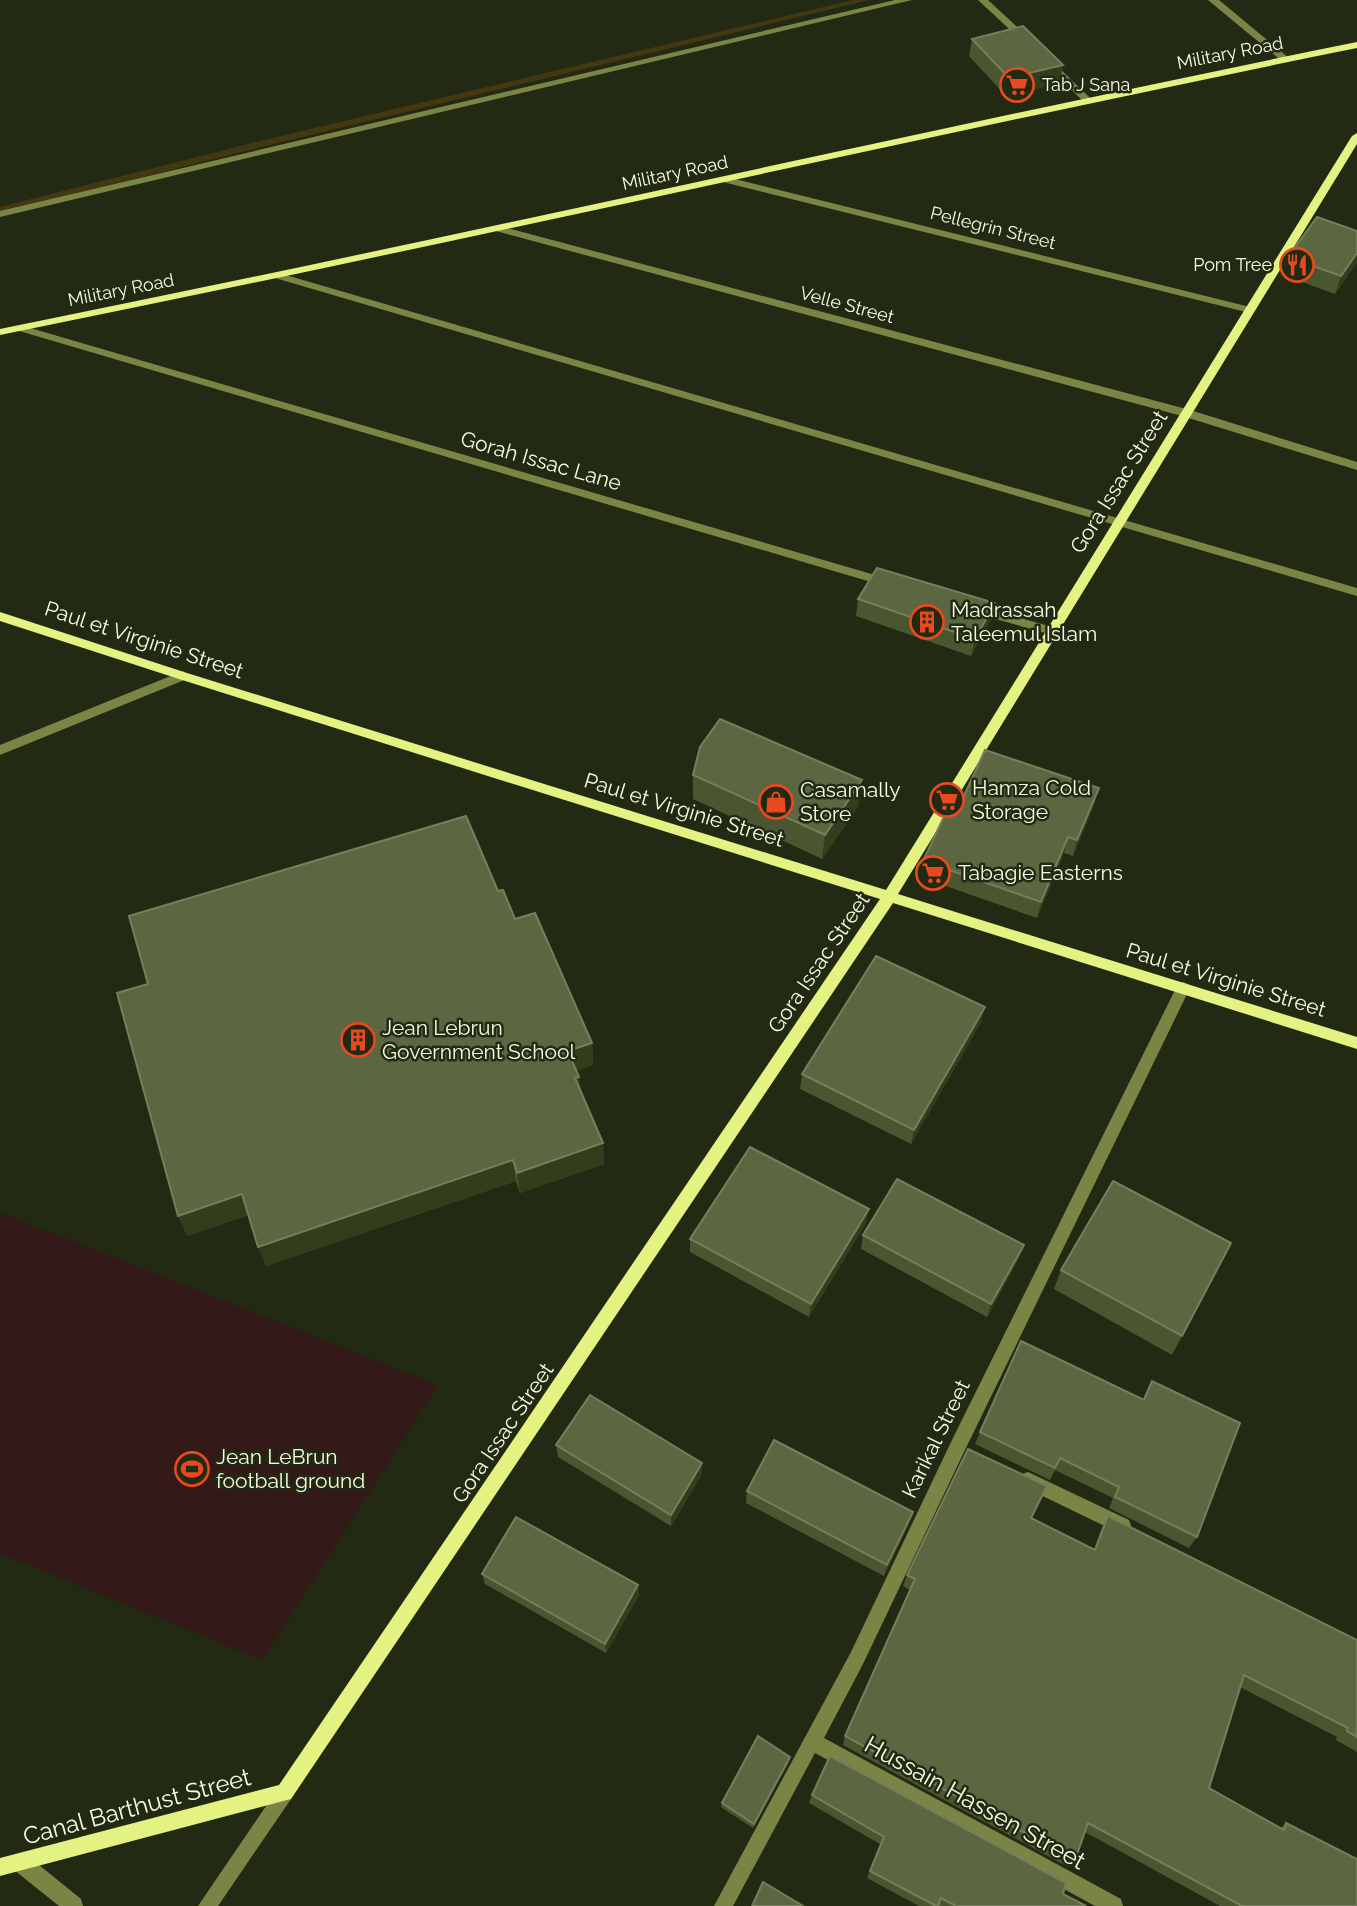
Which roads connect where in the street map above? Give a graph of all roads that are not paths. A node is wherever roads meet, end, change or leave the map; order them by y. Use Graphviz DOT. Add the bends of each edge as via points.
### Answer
graph roads {
  1 [pos="907,0"];
  2 [pos="983,0"];
  3 [pos="1213,0"];
  4 [pos="1031,45"];
  5 [pos="1357,45"];
  6 [pos="1040,54"];
  7 [pos="1286,60"];
  8 [pos="1087,100"];
  9 [pos="1357,136"];
  10 [pos="727,180"];
  11 [pos="0,214"];
  12 [pos="499,229"];
  13 [pos="279,276"];
  14 [pos="1250,310"];
  15 [pos="20,328"];
  16 [pos="0,332"];
  17 [pos="1186,414"];
  18 [pos="1357,466"];
  19 [pos="1118,524"];
  20 [pos="905,588"];
  21 [pos="1357,593"];
  22 [pos="958,604"];
  23 [pos="0,615"];
  24 [pos="1052,631"];
  25 [pos="183,676"];
  26 [pos="0,750"];
  27 [pos="890,896"];
  28 [pos="1183,988"];
  29 [pos="1357,1043"];
  30 [pos="1008,1470"];
  31 [pos="1132,1531"];
  32 [pos="813,1742"];
  33 [pos="285,1793"];
  34 [pos="21,1863"];
  35 [pos="0,1867"];
  36 [pos="74,1906"];
  37 [pos="207,1906"];
  38 [pos="723,1906"];
  39 [pos="1114,1906"];
  1 -- 11 [label="street"];
  2 -- 4 [label="street"];
  3 -- 7 [label="street"];
  5 -- 7 [label="street, Military Road"];
  6 -- 8 [label="street"];
  7 -- 8 [label="street, Military Road"];
  8 -- 10 [label="street, Military Road"];
  9 -- 14 [label="street, Gora Issac Street"];
  10 -- 12 [label="street, Military Road"];
  10 -- 14 [label="street, Pellegrin Street"];
  12 -- 13 [label="street, Military Road"];
  12 -- 17 [label="street, Velle Street"];
  13 -- 15 [label="street, Military Road"];
  13 -- 19 [label="street"];
  14 -- 17 [label="street, Gora Issac Street"];
  15 -- 16 [label="street, Military Road"];
  15 -- 20 [label="street, Gorah Issac Lane"];
  17 -- 18 [label="street, Velle Street"];
  17 -- 19 [label="street, Gora Issac Street"];
  19 -- 21 [label="street"];
  19 -- 24 [label="street, Gora Issac Street"];
  22 -- 24 [label="street"];
  23 -- 25 [label="street, Paul et Virginie Street"];
  24 -- 27 [label="street, Gora Issac Street"];
  25 -- 26 [label="street"];
  25 -- 27 [label="street, Paul et Virginie Street"];
  27 -- 28 [label="street, Paul et Virginie Street"];
  27 -- 33 [label="street, Gora Issac Street"];
  28 -- 29 [label="street, Paul et Virginie Street"];
  28 -- 32 [label="street, Karikal Street" via="964,1449"];
  30 -- 31 [label="street"];
  32 -- 38 [label="street, Karikal Street"];
  32 -- 39 [label="street, Hussain Hassen Street"];
  33 -- 34 [label="street, Canal Barthust Street"];
  33 -- 37 [label="street"];
  34 -- 35 [label="street, Canal Barthust Street"];
  34 -- 36 [label="street"];
}
